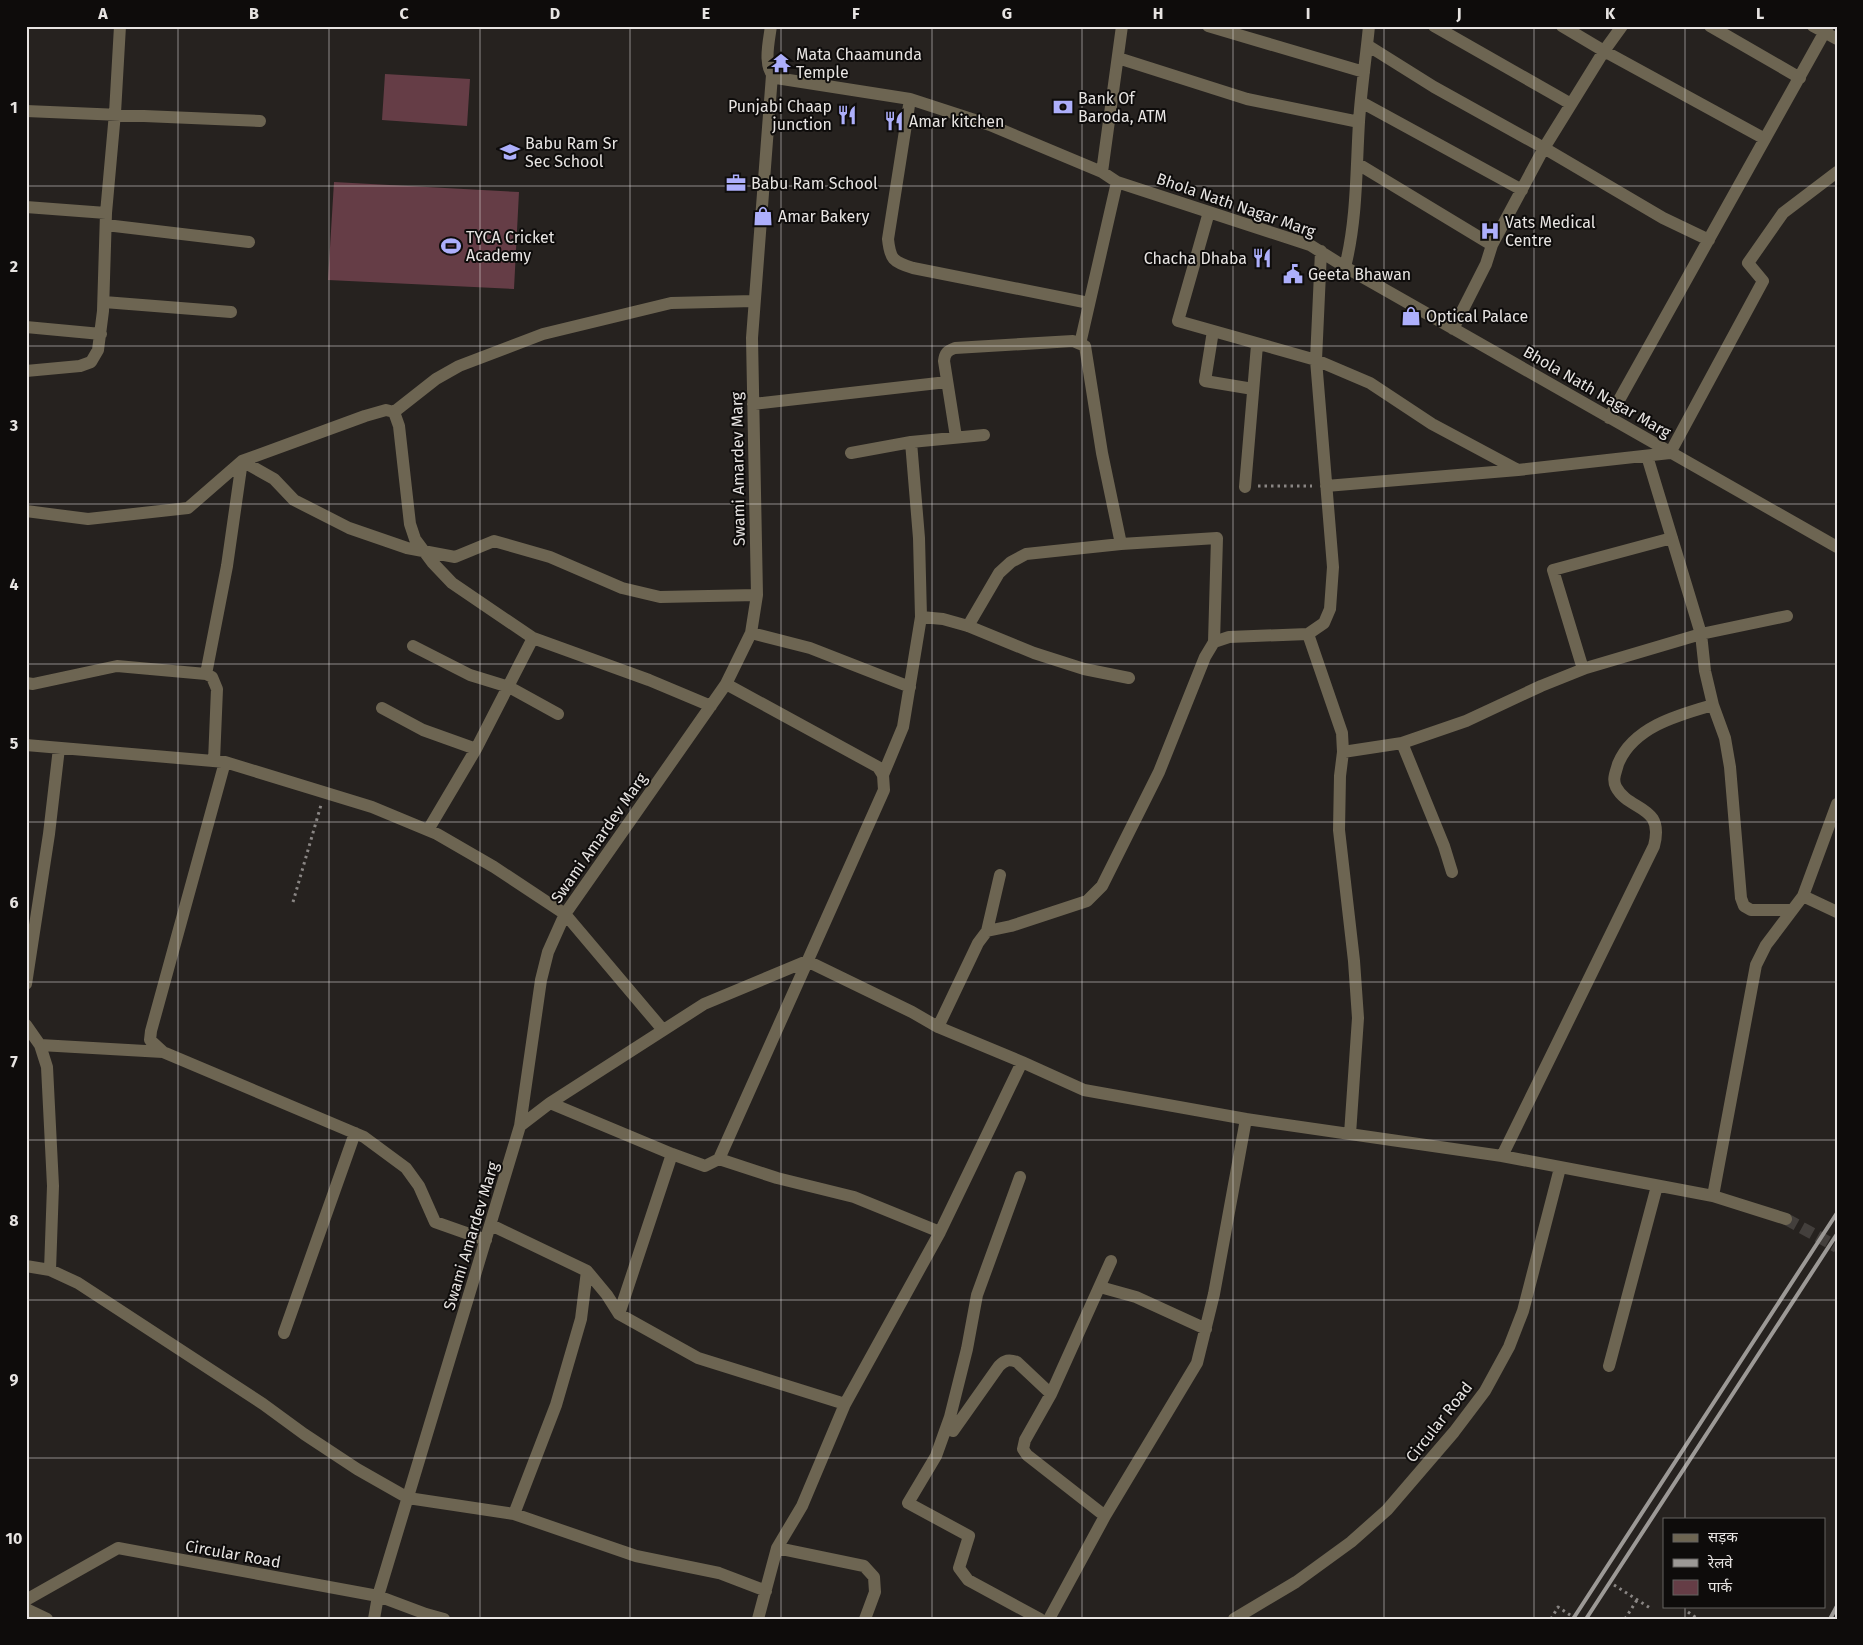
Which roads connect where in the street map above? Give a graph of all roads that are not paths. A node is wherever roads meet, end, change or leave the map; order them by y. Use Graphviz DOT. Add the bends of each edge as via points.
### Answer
graph roads {
  1 [pos="120,26"];
  2 [pos="771,26"];
  3 [pos="1122,26"];
  4 [pos="1208,26"];
  5 [pos="1369,26"];
  6 [pos="1434,26"];
  7 [pos="1562,26"];
  8 [pos="1622,26"];
  9 [pos="1710,26"];
  10 [pos="1822,28"];
  11 [pos="1837,39"];
  12 [pos="1367,44"];
  13 [pos="1604,51"];
  14 [pos="1118,58"];
  15 [pos="1364,72"];
  16 [pos="774,77"];
  17 [pos="1800,78"];
  18 [pos="910,99"];
  19 [pos="1361,102"];
  20 [pos="1571,104"];
  21 [pos="26,111"];
  22 [pos="115,114"];
  23 [pos="260,121"];
  24 [pos="1359,122"];
  25 [pos="1765,139"];
  26 [pos="1544,148"];
  27 [pos="1358,164"];
  28 [pos="1102,172"];
  29 [pos="1837,172"];
  30 [pos="1117,182"];
  31 [pos="1522,190"];
  32 [pos="26,207"];
  33 [pos="1210,212"];
  34 [pos="106,219"];
  35 [pos="1709,240"];
  36 [pos="249,242"];
  37 [pos="1492,245"];
  38 [pos="1321,252"];
  39 [pos="1345,268"];
  40 [pos="754,300"];
  41 [pos="104,302"];
  42 [pos="1090,303"];
  43 [pos="231,312"];
  44 [pos="26,327"];
  45 [pos="1453,328"];
  46 [pos="1214,331"];
  47 [pos="101,334"];
  48 [pos="1080,344"];
  49 [pos="1257,345"];
  50 [pos="1316,360"];
  51 [pos="26,371"];
  52 [pos="947,382"];
  53 [pos="1253,389"];
  54 [pos="753,404"];
  55 [pos="394,412"];
  56 [pos="1609,418"];
  57 [pos="984,435"];
  58 [pos="956,437"];
  59 [pos="911,442"];
  60 [pos="851,453"];
  61 [pos="1670,453"];
  62 [pos="1647,456"];
  63 [pos="242,461"];
  64 [pos="1518,470"];
  65 [pos="1245,486"];
  66 [pos="1326,486"];
  67 [pos="26,511"];
  68 [pos="1672,538"];
  69 [pos="1122,544"];
  70 [pos="1837,547"];
  71 [pos="424,551"];
  72 [pos="756,595"];
  73 [pos="1787,616"];
  74 [pos="921,617"];
  75 [pos="968,626"];
  76 [pos="751,633"];
  77 [pos="1308,634"];
  78 [pos="1701,634"];
  79 [pos="533,638"];
  80 [pos="1214,642"];
  81 [pos="413,646"];
  82 [pos="1583,669"];
  83 [pos="206,674"];
  84 [pos="1129,678"];
  85 [pos="26,683"];
  86 [pos="726,684"];
  87 [pos="509,687"];
  88 [pos="910,687"];
  89 [pos="1713,705"];
  90 [pos="711,706"];
  91 [pos="382,708"];
  92 [pos="558,714"];
  93 [pos="1402,743"];
  94 [pos="26,746"];
  95 [pos="59,748"];
  96 [pos="476,749"];
  97 [pos="1343,752"];
  98 [pos="220,761"];
  99 [pos="883,775"];
  100 [pos="1837,804"];
  101 [pos="428,830"];
  102 [pos="1452,872"];
  103 [pos="1000,875"];
  104 [pos="1804,896"];
  105 [pos="1792,910"];
  106 [pos="1837,912"];
  107 [pos="565,914"];
  108 [pos="987,931"];
  109 [pos="807,961"];
  110 [pos="26,984"];
  111 [pos="26,1025"];
  112 [pos="938,1027"];
  113 [pos="663,1030"];
  114 [pos="40,1045"];
  115 [pos="163,1052"];
  116 [pos="1022,1062"];
  117 [pos="550,1103"];
  118 [pos="1246,1119"];
  119 [pos="520,1126"];
  120 [pos="355,1133"];
  121 [pos="1350,1134"];
  122 [pos="672,1154"];
  123 [pos="1502,1156"];
  124 [pos="719,1159"];
  125 [pos="1560,1168"];
  126 [pos="1020,1177"];
  127 [pos="1657,1186"];
  128 [pos="1713,1196"];
  129 [pos="1786,1219"];
  130 [pos="491,1225"];
  131 [pos="940,1232"];
  132 [pos="486,1240"];
  133 [pos="1111,1262"];
  134 [pos="26,1266"];
  135 [pos="50,1270"];
  136 [pos="587,1271"];
  137 [pos="1100,1286"];
  138 [pos="619,1314"];
  139 [pos="1206,1329"];
  140 [pos="284,1333"];
  141 [pos="1609,1366"];
  142 [pos="1051,1394"];
  143 [pos="845,1404"];
  144 [pos="953,1431"];
  145 [pos="408,1498"];
  146 [pos="514,1514"];
  147 [pos="1105,1516"];
  148 [pos="777,1548"];
  149 [pos="766,1591"];
  150 [pos="378,1596"];
  151 [pos="26,1600"];
  152 [pos="26,1609"];
  153 [pos="47,1619"];
  154 [pos="374,1619"];
  155 [pos="444,1619"];
  156 [pos="758,1619"];
  157 [pos="865,1619"];
  158 [pos="1040,1619"];
  159 [pos="1049,1619"];
  160 [pos="1234,1619"];
  1 -- 22 [label="street"];
  2 -- 16 [label="street, Swami Amardev Marg" via="768,68"];
  3 -- 14 [label="street"];
  4 -- 15 [label="street"];
  5 -- 12 [label="street"];
  6 -- 20 [label="street"];
  7 -- 13 [label="street"];
  8 -- 13 [label="street"];
  9 -- 17 [label="street"];
  10 -- 11 [label="street"];
  10 -- 17 [label="street"];
  12 -- 15 [label="street"];
  12 -- 26 [label="street" via="1434,87"];
  13 -- 20 [label="street"];
  13 -- 25 [label="street"];
  14 -- 24 [label="street" via="1247,99"];
  14 -- 28 [label="street"];
  15 -- 19 [label="street"];
  16 -- 18 [label="street, Bhola Nath Nagar Marg"];
  16 -- 40 [label="street, Swami Amardev Marg"];
  17 -- 25 [label="street"];
  18 -- 28 [label="street, Bhola Nath Nagar Marg" via="990,125"];
  18 -- 42 [label="street" via="888,238 890,255 898,264 913,268"];
  19 -- 24 [label="street"];
  19 -- 31 [label="street"];
  20 -- 26 [label="street"];
  21 -- 22 [label="street"];
  22 -- 23 [label="street"];
  22 -- 34 [label="street"];
  24 -- 27 [label="street"];
  25 -- 35 [label="street"];
  26 -- 31 [label="street"];
  26 -- 35 [label="street" via="1663,218"];
  27 -- 37 [label="street"];
  27 -- 39 [label="street" via="1350,249"];
  28 -- 30 [label="street, Bhola Nath Nagar Marg"];
  29 -- 61 [label="street" via="1783,213 1748,263 1763,281"];
  30 -- 33 [label="street, Bhola Nath Nagar Marg"];
  30 -- 42 [label="street"];
  31 -- 37 [label="street"];
  32 -- 34 [label="street"];
  33 -- 38 [label="street, Bhola Nath Nagar Marg" via="1310,245"];
  33 -- 46 [label="street" via="1178,321"];
  34 -- 36 [label="street"];
  34 -- 41 [label="street"];
  35 -- 56 [label="street"];
  37 -- 45 [label="street" via="1486,264"];
  38 -- 39 [label="street, Bhola Nath Nagar Marg"];
  38 -- 50 [label="street"];
  39 -- 45 [label="street, Bhola Nath Nagar Marg"];
  40 -- 54 [label="street, Swami Amardev Marg"];
  40 -- 55 [label="street" via="671,302 543,334 459,366 436,379"];
  41 -- 43 [label="street"];
  41 -- 47 [label="street"];
  42 -- 48 [label="street"];
  44 -- 47 [label="street"];
  45 -- 56 [label="street, Bhola Nath Nagar Marg"];
  46 -- 49 [label="street"];
  46 -- 53 [label="street" via="1205,381"];
  47 -- 51 [label="street" via="98,350 90,362 80,366"];
  48 -- 52 [label="street" via="1072,341 955,348 945,354"];
  48 -- 69 [label="street" via="1085,346 1088,355 1102,453"];
  49 -- 50 [label="street"];
  49 -- 53 [label="street"];
  50 -- 64 [label="street" via="1370,383 1432,424"];
  50 -- 66 [label="street"];
  52 -- 54 [label="street"];
  52 -- 58 [label="street"];
  53 -- 65 [label="street"];
  54 -- 72 [label="street, Swami Amardev Marg"];
  55 -- 63 [label="street" via="386,410 364,416"];
  55 -- 71 [label="street" via="399,426 410,524 414,539"];
  56 -- 61 [label="street, Bhola Nath Nagar Marg"];
  57 -- 58 [label="street"];
  58 -- 59 [label="street"];
  59 -- 60 [label="street"];
  59 -- 74 [label="street" via="919,538"];
  61 -- 62 [label="street"];
  61 -- 70 [label="street, Bhola Nath Nagar Marg"];
  62 -- 64 [label="street"];
  62 -- 68 [label="street"];
  63 -- 67 [label="street" via="188,508 88,519"];
  63 -- 71 [label="street" via="274,479 294,500 349,528"];
  63 -- 83 [label="street" via="227,566"];
  64 -- 66 [label="street"];
  66 -- 77 [label="street" via="1333,567 1330,609 1324,623"];
  68 -- 78 [label="street"];
  68 -- 82 [label="street" via="1553,570"];
  69 -- 75 [label="street" via="1026,554 999,573"];
  69 -- 80 [label="street" via="1217,538"];
  71 -- 72 [label="street" via="456,557 494,541 550,557 622,588 660,597"];
  71 -- 79 [label="street" via="452,583"];
  72 -- 76 [label="street, Swami Amardev Marg"];
  73 -- 78 [label="street"];
  74 -- 75 [label="street"];
  74 -- 88 [label="street"];
  75 -- 84 [label="street" via="1034,653 1084,669"];
  76 -- 86 [label="street, Swami Amardev Marg"];
  76 -- 88 [label="street" via="810,648"];
  77 -- 80 [label="street" via="1229,637"];
  77 -- 97 [label="street" via="1342,733"];
  78 -- 82 [label="street"];
  78 -- 89 [label="street"];
  79 -- 87 [label="street"];
  79 -- 90 [label="street"];
  80 -- 108 [label="street" via="1204,657 1159,772 1102,886 1087,901"];
  81 -- 87 [label="street" via="470,674"];
  82 -- 93 [label="street" via="1466,721"];
  83 -- 85 [label="street" via="117,666"];
  83 -- 98 [label="street" via="212,677 217,689"];
  86 -- 90 [label="street, Swami Amardev Marg"];
  86 -- 99 [label="street" via="878,767"];
  87 -- 92 [label="street"];
  87 -- 96 [label="street"];
  88 -- 99 [label="street" via="903,727"];
  89 -- 105 [label="street" via="1730,768 1744,906 1751,910"];
  89 -- 123 [label="street" via="1676,715 1650,728 1621,758 1614,776 1616,786 1656,822 1654,846"];
  90 -- 107 [label="street, Swami Amardev Marg"];
  91 -- 96 [label="street" via="423,730"];
  93 -- 97 [label="street"];
  93 -- 102 [label="street"];
  94 -- 95 [label="street"];
  95 -- 98 [label="street"];
  95 -- 110 [label="street"];
  96 -- 101 [label="street"];
  97 -- 121 [label="street" via="1339,830 1358,1018"];
  98 -- 101 [label="street" via="372,807"];
  98 -- 115 [label="street" via="151,1031 150,1040"];
  99 -- 109 [label="street" via="884,790"];
  100 -- 104 [label="street"];
  101 -- 107 [label="street"];
  103 -- 108 [label="street"];
  104 -- 105 [label="street"];
  104 -- 106 [label="street"];
  105 -- 128 [label="street" via="1766,945 1756,965"];
  107 -- 113 [label="street"];
  107 -- 119 [label="street, Swami Amardev Marg" via="548,952 541,980"];
  108 -- 112 [label="street"];
  109 -- 112 [label="street"];
  109 -- 113 [label="street" via="704,1004"];
  109 -- 124 [label="street"];
  111 -- 114 [label="street"];
  112 -- 116 [label="street"];
  113 -- 117 [label="street"];
  114 -- 115 [label="street"];
  114 -- 135 [label="street" via="48,1076 52,1186"];
  115 -- 120 [label="street"];
  116 -- 118 [label="street" via="1084,1090"];
  116 -- 131 [label="street"];
  117 -- 119 [label="street"];
  117 -- 122 [label="street"];
  118 -- 121 [label="street"];
  118 -- 139 [label="street"];
  119 -- 130 [label="street, Swami Amardev Marg"];
  120 -- 132 [label="street" via="406,1168 419,1186 435,1222"];
  120 -- 140 [label="street"];
  121 -- 123 [label="street"];
  122 -- 124 [label="street" via="705,1166"];
  122 -- 138 [label="street"];
  123 -- 125 [label="street"];
  124 -- 131 [label="street" via="777,1178 854,1197"];
  125 -- 127 [label="street"];
  125 -- 160 [label="street, Circular Road" via="1523,1311 1509,1347 1485,1390 1454,1432 1387,1510 1312,1571"];
  126 -- 158 [label="street" via="977,1295 950,1417 936,1456 908,1503 969,1536 959,1568 968,1580"];
  127 -- 128 [label="street"];
  127 -- 141 [label="street"];
  128 -- 129 [label="street"];
  130 -- 132 [label="street, Swami Amardev Marg"];
  130 -- 136 [label="street"];
  131 -- 143 [label="street"];
  132 -- 145 [label="street, Swami Amardev Marg"];
  133 -- 137 [label="street"];
  134 -- 135 [label="street"];
  135 -- 145 [label="street" via="78,1283 357,1469"];
  136 -- 138 [label="street"];
  136 -- 146 [label="street" via="581,1319 556,1405"];
  137 -- 139 [label="street" via="1136,1297"];
  137 -- 142 [label="street"];
  138 -- 143 [label="street" via="698,1358"];
  139 -- 147 [label="street" via="1197,1363 1185,1386"];
  142 -- 144 [label="street" via="1016,1362 1005,1360"];
  142 -- 147 [label="street" via="1025,1440 1024,1449 1027,1455"];
  143 -- 148 [label="street" via="802,1506"];
  145 -- 146 [label="street"];
  145 -- 150 [label="street, Swami Amardev Marg"];
  146 -- 149 [label="street" via="636,1556 718,1573"];
  147 -- 159 [label="street"];
  148 -- 149 [label="street"];
  148 -- 157 [label="street" via="864,1566 874,1577 875,1592"];
  149 -- 156 [label="street"];
  150 -- 151 [label="street, Circular Road" via="118,1548"];
  150 -- 154 [label="street, Swami Amardev Marg"];
  150 -- 155 [label="street, Circular Road"];
  152 -- 153 [label="street"];
}
